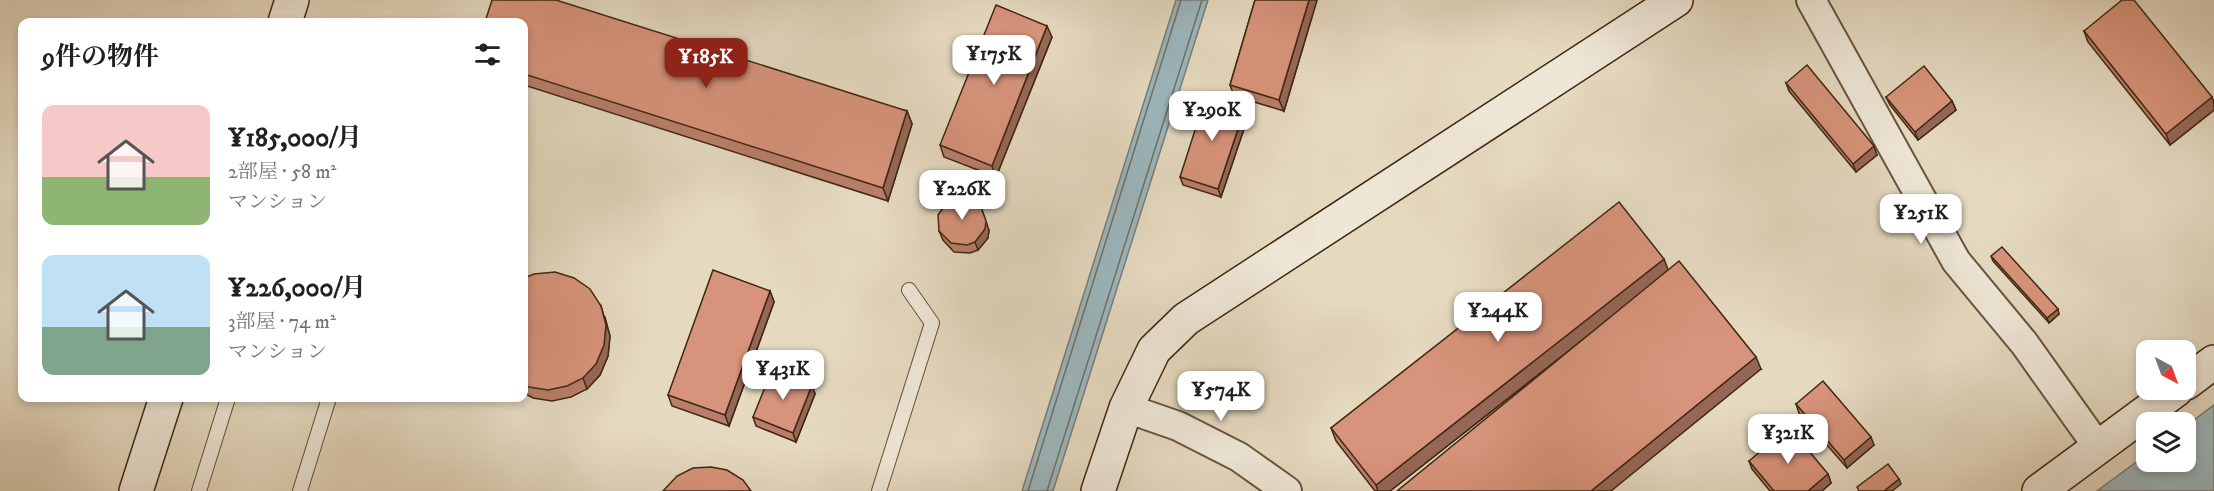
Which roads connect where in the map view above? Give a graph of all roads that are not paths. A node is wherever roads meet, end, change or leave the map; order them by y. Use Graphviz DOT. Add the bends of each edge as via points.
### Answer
graph roads {
  1 [pos="292,0"];
  2 [pos="1676,0"];
  3 [pos="1811,0"];
  4 [pos="286,18"];
  5 [pos="909,290"];
  6 [pos="2214,362"];
  7 [pos="2196,376"];
  8 [pos="2162,400"];
  9 [pos="165,402"];
  10 [pos="227,402"];
  11 [pos="328,402"];
  12 [pos="1126,408"];
  13 [pos="2098,447"];
  14 [pos="136,491"];
  15 [pos="199,491"];
  16 [pos="300,491"];
  17 [pos="879,491"];
  18 [pos="1098,491"];
  19 [pos="1287,491"];
  20 [pos="2039,491"];
  1 -- 4 [label="street"];
  2 -- 12 [label="street" via="1186,319 1154,350"];
  3 -- 13 [label="street" via="1956,261 2024,343"];
  5 -- 17 [label="lane" via="932,323"];
  6 -- 7 [label="street"];
  8 -- 13 [label="street"];
  9 -- 14 [label="street"];
  10 -- 15 [label="lane"];
  11 -- 16 [label="lane"];
  12 -- 18 [label="street"];
  12 -- 19 [label="street" via="1178,426 1239,457"];
  13 -- 20 [label="street"];
}
